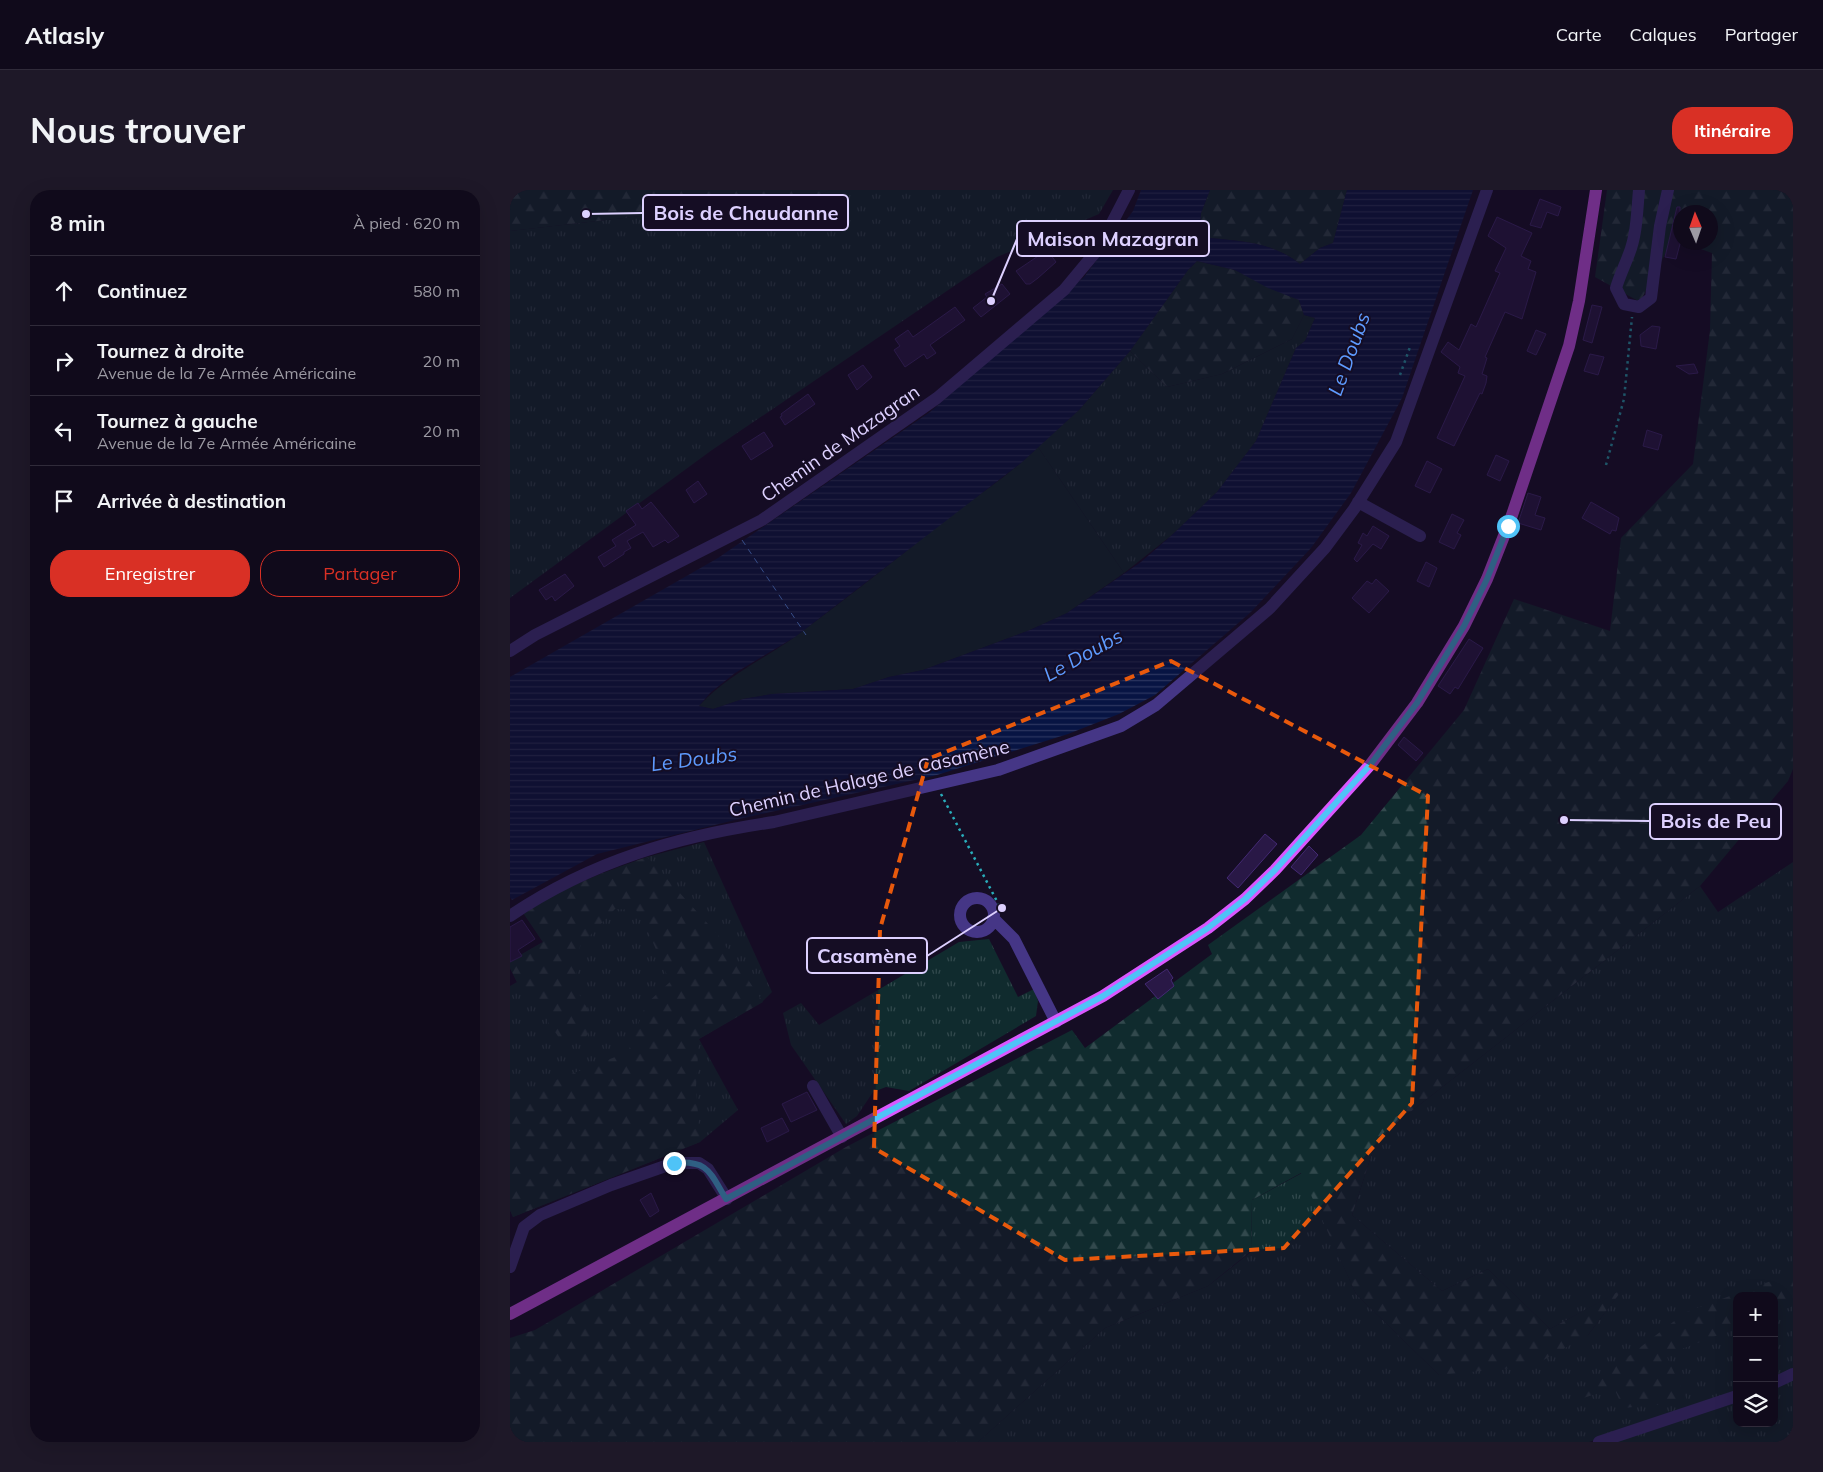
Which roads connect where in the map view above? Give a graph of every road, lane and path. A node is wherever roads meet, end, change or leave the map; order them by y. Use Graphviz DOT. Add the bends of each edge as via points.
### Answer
graph roads {
  1 [pos="1129,190"];
  2 [pos="1487,190"];
  3 [pos="1596,190"];
  4 [pos="1639,190"];
  5 [pos="1668,190"];
  6 [pos="1633,306"];
  7 [pos="1410,347"];
  8 [pos="1400,375"];
  9 [pos="1606,465"];
  10 [pos="1358,502"];
  11 [pos="1420,536"];
  12 [pos="510,651"];
  13 [pos="937,786"];
  14 [pos="510,916"];
  15 [pos="995,918"];
  16 [pos="1056,1022"];
  17 [pos="813,1086"];
  18 [pos="842,1137"];
  19 [pos="726,1199"];
  20 [pos="510,1266"];
  21 [pos="510,1314"];
  22 [pos="1793,1374"];
  23 [pos="1776,1382"];
  24 [pos="1733,1397"];
  25 [pos="1599,1442"];
  1 -- 12 [label="street, Chemin de Mazagran" via="1099,248 1064,290 937,398 762,520 544,630"];
  2 -- 10 [label="street, Chemin de Halage de Casamène" via="1396,442"];
  3 -- 16 [label="main road" via="1569,346 1514,508 1468,618 1417,703 1370,765 1245,899 1208,928 1128,981"];
  4 -- 6 [label="street" via="1630,254 1616,288 1624,304"];
  5 -- 6 [label="street" via="1651,298 1639,307"];
  6 -- 9 [label="path" via="1624,399"];
  7 -- 8 [label="path"];
  10 -- 11 [label="street"];
  10 -- 13 [label="street, Chemin de Halage de Casamène" via="1325,548 1270,608 1156,705 1121,726 1092,738 998,770"];
  13 -- 14 [label="street, Chemin de Halage de Casamène" via="654,847 599,866"];
  13 -- 15 [label="path"];
  15 -- 16 [label="street" via="1014,939"];
  16 -- 18 [label="main road" via="870,1117"];
  17 -- 18 [label="street"];
  18 -- 19 [label="main road"];
  19 -- 20 [label="street" via="708,1169 699,1164 674,1163 540,1215 524,1227"];
  19 -- 21 [label="main road"];
  22 -- 23 [label="street"];
  24 -- 25 [label="street"];
}
